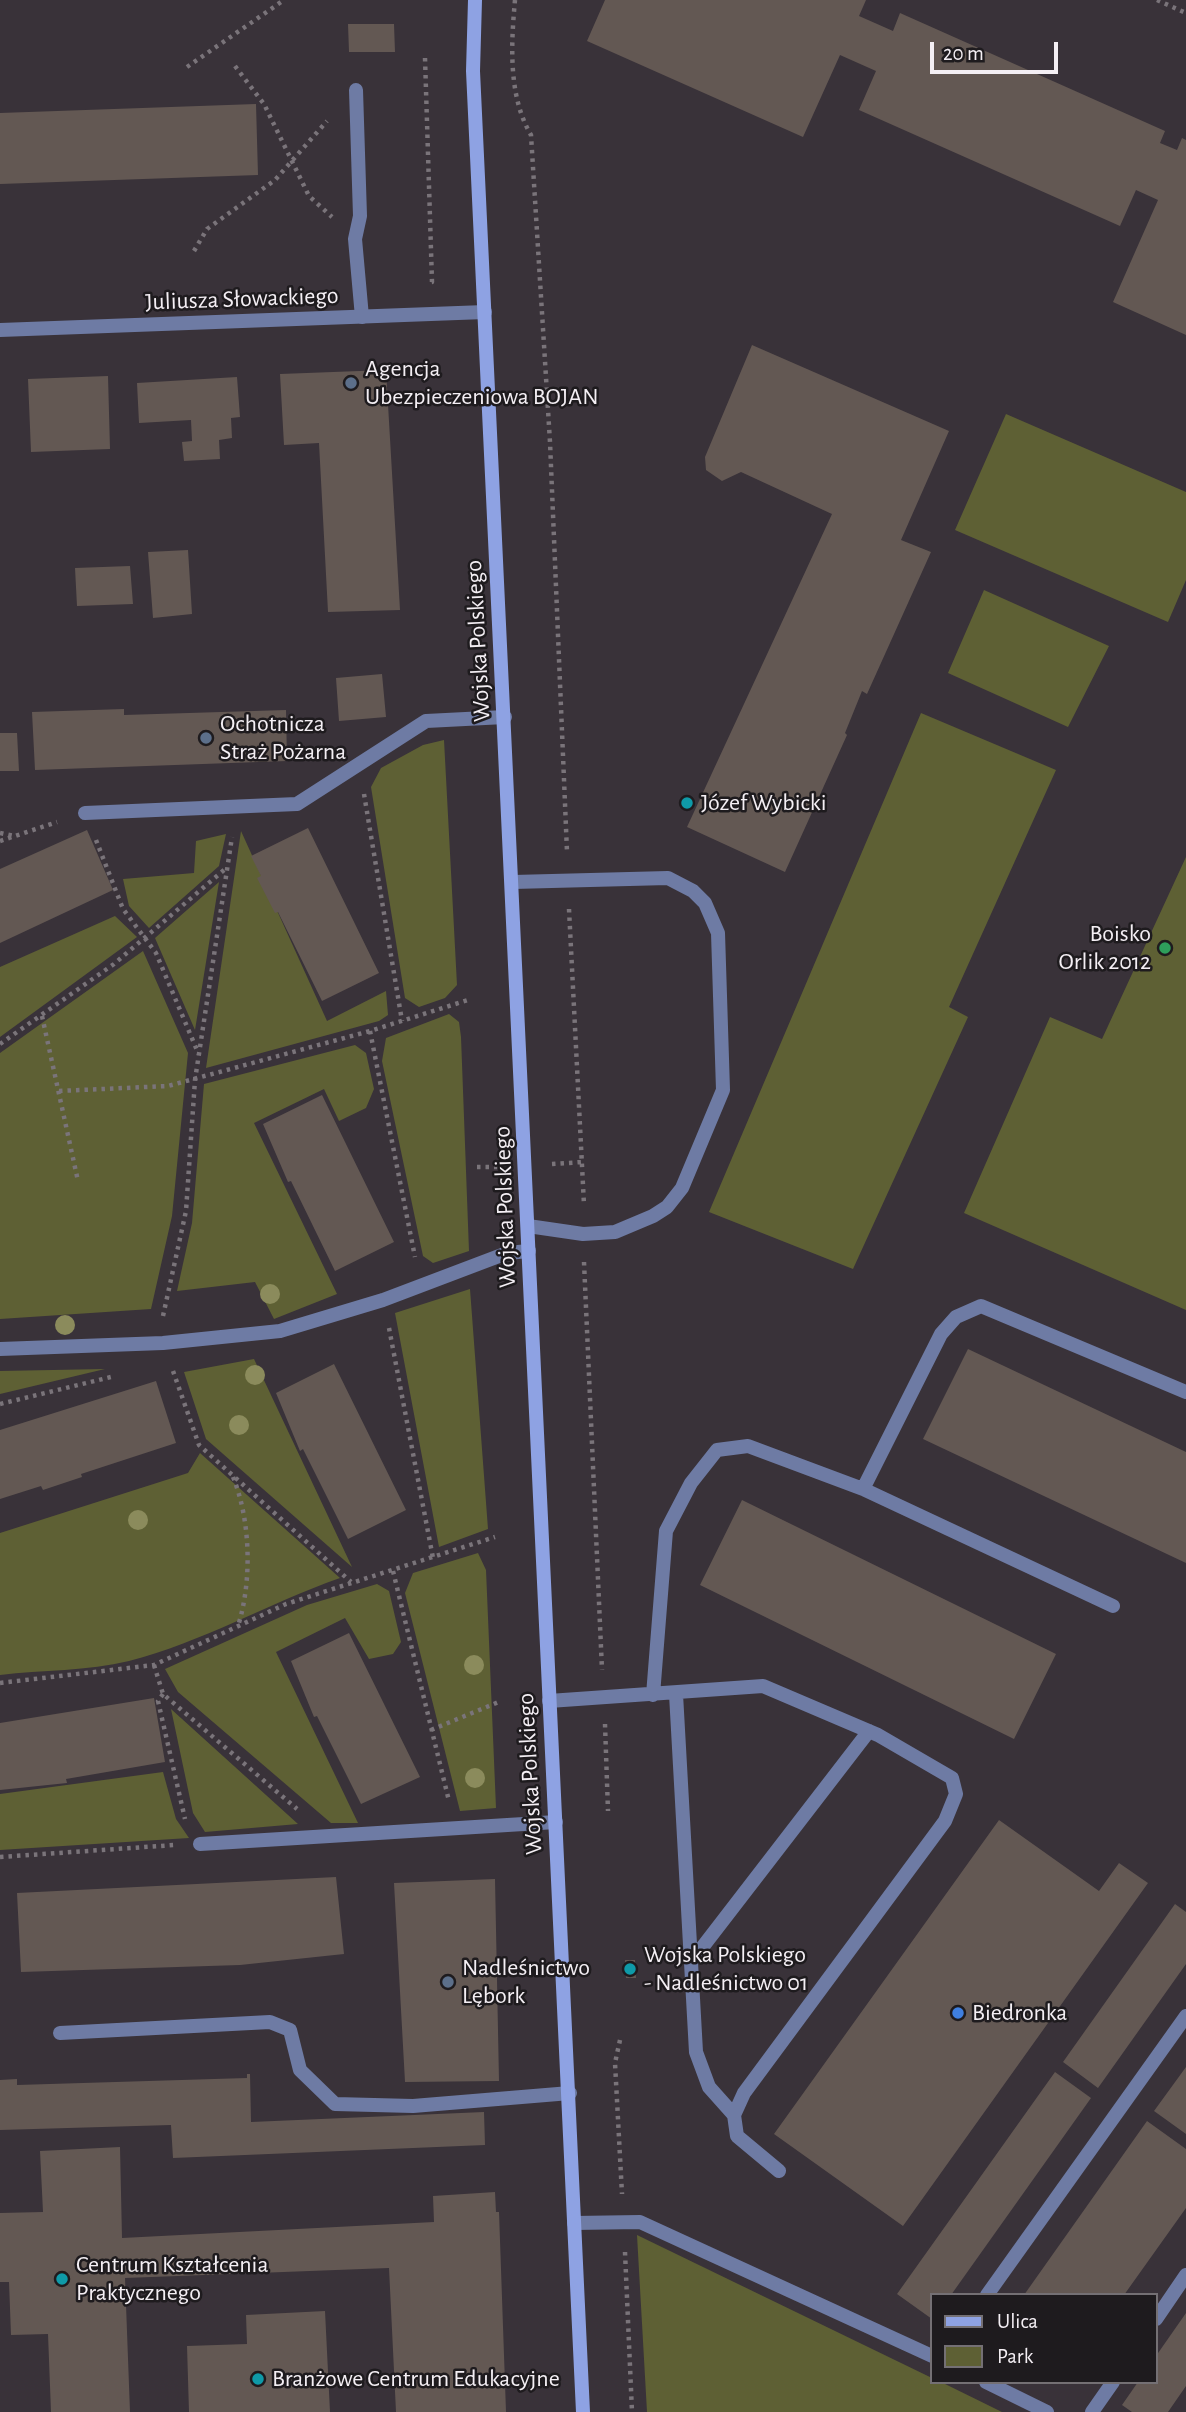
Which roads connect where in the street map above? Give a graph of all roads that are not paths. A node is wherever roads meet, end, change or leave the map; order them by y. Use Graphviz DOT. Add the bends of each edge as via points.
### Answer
graph roads {
  1 [pos="475,0"];
  2 [pos="356,90"];
  3 [pos="485,312"];
  4 [pos="362,317"];
  5 [pos="0,330"];
  6 [pos="505,717"];
  7 [pos="85,813"];
  8 [pos="513,882"];
  9 [pos="528,1226"];
  10 [pos="529,1251"];
  11 [pos="0,1349"];
  12 [pos="1186,1392"];
  13 [pos="863,1489"];
  14 [pos="1113,1606"];
  15 [pos="676,1694"];
  16 [pos="653,1695"];
  17 [pos="549,1701"];
  18 [pos="869,1731"];
  19 [pos="556,1822"];
  20 [pos="200,1844"];
  21 [pos="691,1962"];
  22 [pos="1186,2016"];
  23 [pos="60,2033"];
  24 [pos="569,2093"];
  25 [pos="734,2115"];
  26 [pos="779,2171"];
  27 [pos="574,2223"];
  28 [pos="1186,2275"];
  29 [pos="988,2293"];
  30 [pos="1158,2316"];
  31 [pos="930,2355"];
  32 [pos="990,2384"];
  33 [pos="1111,2384"];
  34 [pos="583,2412"];
  35 [pos="1047,2412"];
  36 [pos="1092,2412"];
  1 -- 3 [label="street, Wojska Polskiego" via="473,71"];
  2 -- 4 [label="street" via="360,216 355,239"];
  3 -- 4 [label="street, Juliusza Słowackiego"];
  3 -- 6 [label="street, Wojska Polskiego"];
  4 -- 5 [label="street, Juliusza Słowackiego"];
  6 -- 7 [label="street" via="426,721 297,804"];
  6 -- 8 [label="street, Wojska Polskiego"];
  8 -- 9 [label="street, Wojska Polskiego"];
  8 -- 9 [label="street" via="667,878 705,903 718,933 723,1090 693,1167 667,1207 615,1232 583,1234"];
  9 -- 10 [label="street, Wojska Polskiego"];
  10 -- 11 [label="street" via="507,1253 383,1300 280,1331 163,1343"];
  10 -- 17 [label="street, Wojska Polskiego"];
  12 -- 13 [label="street" via="981,1306 957,1317 941,1334"];
  13 -- 14 [label="street"];
  13 -- 16 [label="street" via="748,1446 717,1450 691,1483 666,1531"];
  15 -- 16 [label="street"];
  15 -- 18 [label="street" via="763,1686"];
  15 -- 21 [label="street"];
  16 -- 17 [label="street"];
  17 -- 19 [label="street, Wojska Polskiego"];
  18 -- 21 [label="street"];
  18 -- 25 [label="street" via="952,1778 956,1794 946,1821 744,2093"];
  19 -- 20 [label="street"];
  19 -- 24 [label="street, Wojska Polskiego"];
  21 -- 25 [label="street" via="696,2052 709,2087"];
  22 -- 29 [label="street"];
  23 -- 24 [label="street" via="270,2022 290,2030 300,2070 335,2104 413,2106"];
  24 -- 27 [label="street, Wojska Polskiego"];
  25 -- 26 [label="street" via="737,2136"];
  27 -- 31 [label="street" via="640,2222"];
  27 -- 34 [label="street, Wojska Polskiego"];
  28 -- 30 [label="street"];
  32 -- 35 [label="street"];
  33 -- 36 [label="street"];
}
